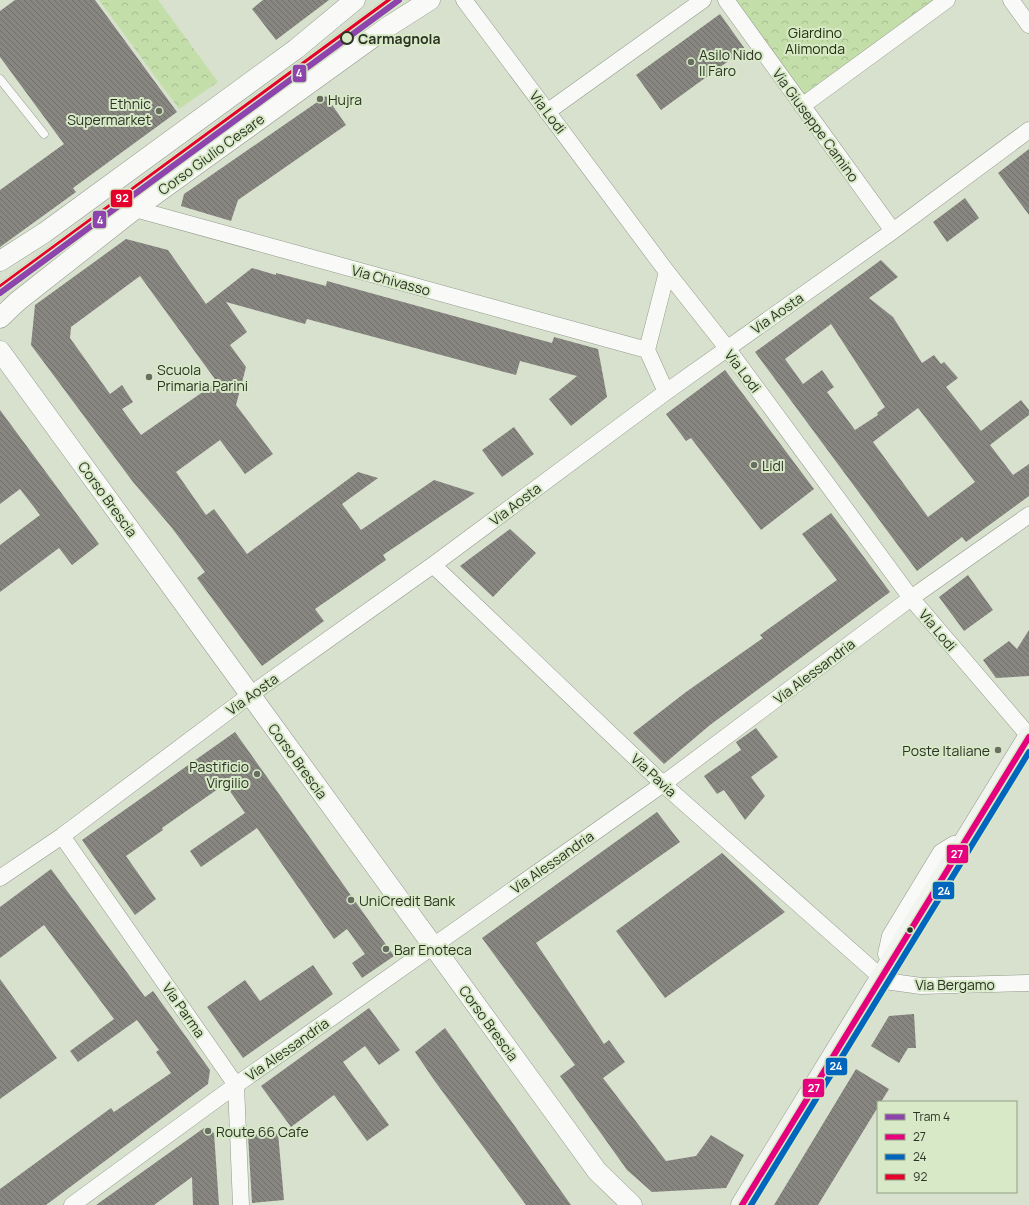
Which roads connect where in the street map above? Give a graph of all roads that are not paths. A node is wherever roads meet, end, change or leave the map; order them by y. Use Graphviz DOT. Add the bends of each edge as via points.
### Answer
graph roads {
  1 [pos="355,0"];
  2 [pos="391,0"];
  3 [pos="430,0"];
  4 [pos="464,0"];
  5 [pos="703,0"];
  6 [pos="726,0"];
  7 [pos="948,0"];
  8 [pos="1011,0"];
  9 [pos="1029,25"];
  10 [pos="0,79"];
  11 [pos="802,106"];
  12 [pos="547,112"];
  13 [pos="1029,130"];
  14 [pos="44,134"];
  15 [pos="135,209"];
  16 [pos="893,231"];
  17 [pos="0,261"];
  18 [pos="667,272"];
  19 [pos="0,288"];
  20 [pos="0,318"];
  21 [pos="727,348"];
  22 [pos="647,350"];
  23 [pos="0,351"];
  24 [pos="666,392"];
  25 [pos="1029,515"];
  26 [pos="433,565"];
  27 [pos="911,598"];
  28 [pos="250,695"];
  29 [pos="1029,736"];
  30 [pos="663,784"];
  31 [pos="62,836"];
  32 [pos="0,878"];
  33 [pos="433,946"];
  34 [pos="886,971"];
  35 [pos="1029,983"];
  36 [pos="236,1085"];
  37 [pos="597,1170"];
  38 [pos="72,1205"];
  39 [pos="241,1205"];
  40 [pos="613,1205"];
  41 [pos="632,1205"];
  42 [pos="742,1205"];
  1 -- 17 [label="street" via="290,53 49,230"];
  2 -- 19 [label="lane, Corso Giulio Cesare"];
  3 -- 15 [label="street, Corso Giulio Cesare" via="386,28"];
  4 -- 12 [label="street, Via Lodi"];
  5 -- 12 [label="street"];
  6 -- 11 [label="street, Via Giuseppe Camino"];
  7 -- 11 [label="street"];
  8 -- 9 [label="street"];
  10 -- 14 [label="lane"];
  11 -- 16 [label="street, Via Giuseppe Camino"];
  12 -- 18 [label="street, Via Lodi"];
  13 -- 16 [label="street, Via Aosta"];
  15 -- 20 [label="street, Corso Giulio Cesare"];
  15 -- 22 [label="street, Via Chivasso"];
  16 -- 21 [label="street, Via Aosta"];
  18 -- 21 [label="street, Via Lodi"];
  18 -- 22 [label="street"];
  21 -- 24 [label="street, Via Aosta"];
  21 -- 27 [label="street, Via Lodi"];
  22 -- 24 [label="street"];
  23 -- 28 [label="street, Corso Brescia"];
  24 -- 26 [label="street, Via Aosta"];
  25 -- 27 [label="street, Via Alessandria"];
  26 -- 28 [label="street, Via Aosta"];
  26 -- 30 [label="street, Via Pavia"];
  27 -- 29 [label="street, Via Lodi"];
  27 -- 30 [label="street, Via Alessandria"];
  28 -- 31 [label="street, Via Aosta"];
  28 -- 33 [label="street, Corso Brescia"];
  29 -- 34 [label="main road"];
  30 -- 33 [label="street, Via Alessandria"];
  30 -- 34 [label="street, Via Pavia"];
  31 -- 32 [label="street, Via Aosta"];
  31 -- 36 [label="street, Via Parma"];
  33 -- 36 [label="street, Via Alessandria"];
  33 -- 37 [label="street, Corso Brescia"];
  34 -- 35 [label="street, Via Bergamo" via="885,981 921,986"];
  34 -- 42 [label="main road"];
  36 -- 38 [label="street, Via Alessandria"];
  36 -- 39 [label="street"];
  37 -- 40 [label="street, Corso Brescia"];
  37 -- 41 [label="street, Corso Brescia"];
}
